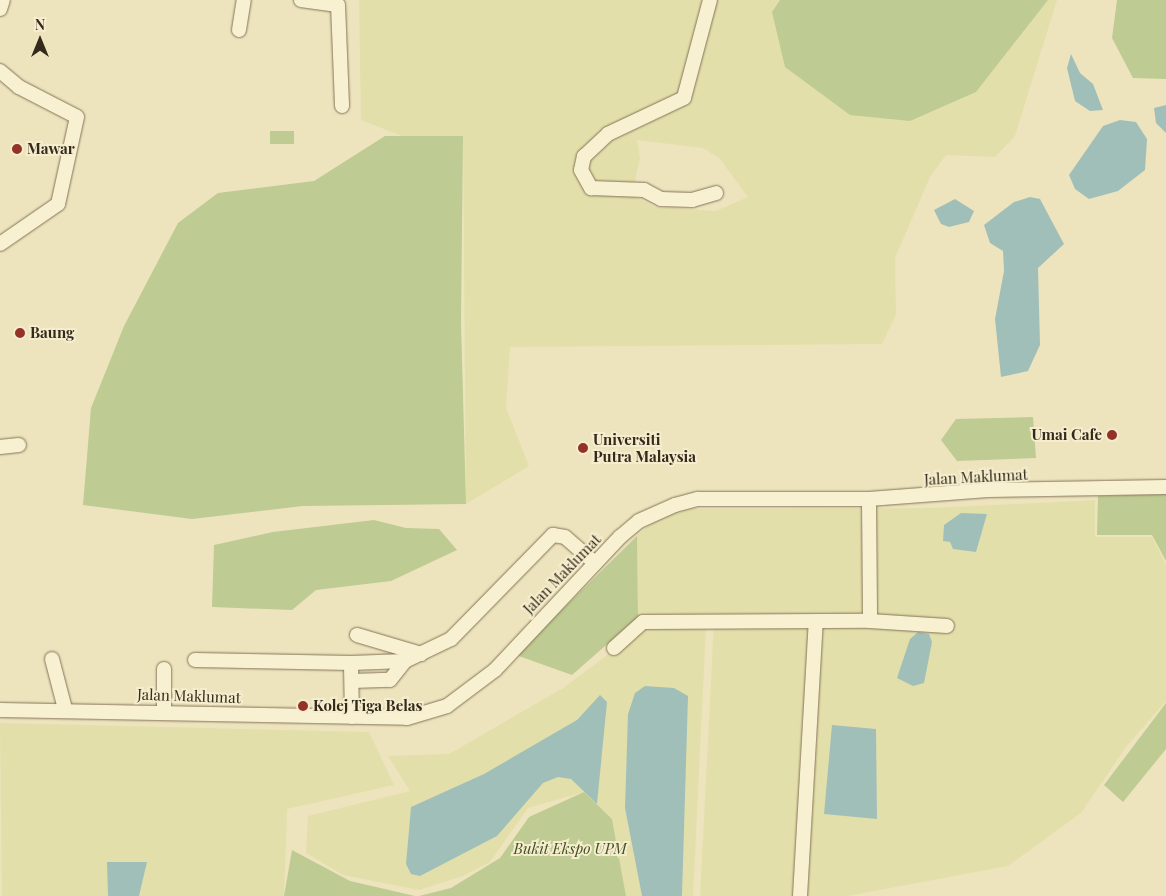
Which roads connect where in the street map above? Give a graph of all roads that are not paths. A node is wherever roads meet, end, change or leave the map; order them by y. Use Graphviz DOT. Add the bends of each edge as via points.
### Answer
graph roads {
  1 [pos="3,0"];
  2 [pos="244,0"];
  3 [pos="301,0"];
  4 [pos="710,0"];
  5 [pos="0,9"];
  6 [pos="239,30"];
  7 [pos="0,71"];
  8 [pos="342,106"];
  9 [pos="716,192"];
  10 [pos="0,244"];
  11 [pos="19,445"];
  12 [pos="0,447"];
  13 [pos="1166,488"];
  14 [pos="869,500"];
  15 [pos="595,563"];
  16 [pos="870,621"];
  17 [pos="816,622"];
  18 [pos="947,626"];
  19 [pos="357,635"];
  20 [pos="614,648"];
  21 [pos="421,654"];
  22 [pos="52,659"];
  23 [pos="195,660"];
  24 [pos="405,661"];
  25 [pos="351,663"];
  26 [pos="164,669"];
  27 [pos="352,681"];
  28 [pos="65,709"];
  29 [pos="0,710"];
  30 [pos="164,712"];
  31 [pos="352,717"];
  32 [pos="800,896"];
  1 -- 5 [label="street"];
  2 -- 6 [label="street"];
  3 -- 8 [label="street" via="338,5"];
  4 -- 9 [label="street" via="684,98 608,134 584,156 581,170 591,188 644,190 661,199 692,200"];
  7 -- 10 [label="street" via="19,87 77,117 58,204"];
  11 -- 12 [label="street"];
  13 -- 14 [label="street, Jalan Maklumat" via="988,490"];
  14 -- 15 [label="street, Jalan Maklumat" via="698,499 639,521"];
  14 -- 16 [label="street"];
  15 -- 21 [label="street" via="565,537 553,534 451,640"];
  15 -- 31 [label="street, Jalan Maklumat" via="495,670 448,706 407,718"];
  16 -- 17 [label="street"];
  16 -- 18 [label="street"];
  17 -- 20 [label="street" via="643,622"];
  17 -- 32 [label="street"];
  19 -- 21 [label="street"];
  21 -- 24 [label="street"];
  22 -- 28 [label="street"];
  23 -- 25 [label="street"];
  24 -- 25 [label="street"];
  24 -- 27 [label="street" via="390,680"];
  25 -- 27 [label="street"];
  26 -- 30 [label="street"];
  27 -- 31 [label="street"];
  28 -- 29 [label="street, Jalan Maklumat"];
  28 -- 30 [label="street, Jalan Maklumat"];
  30 -- 31 [label="street, Jalan Maklumat"];
}
